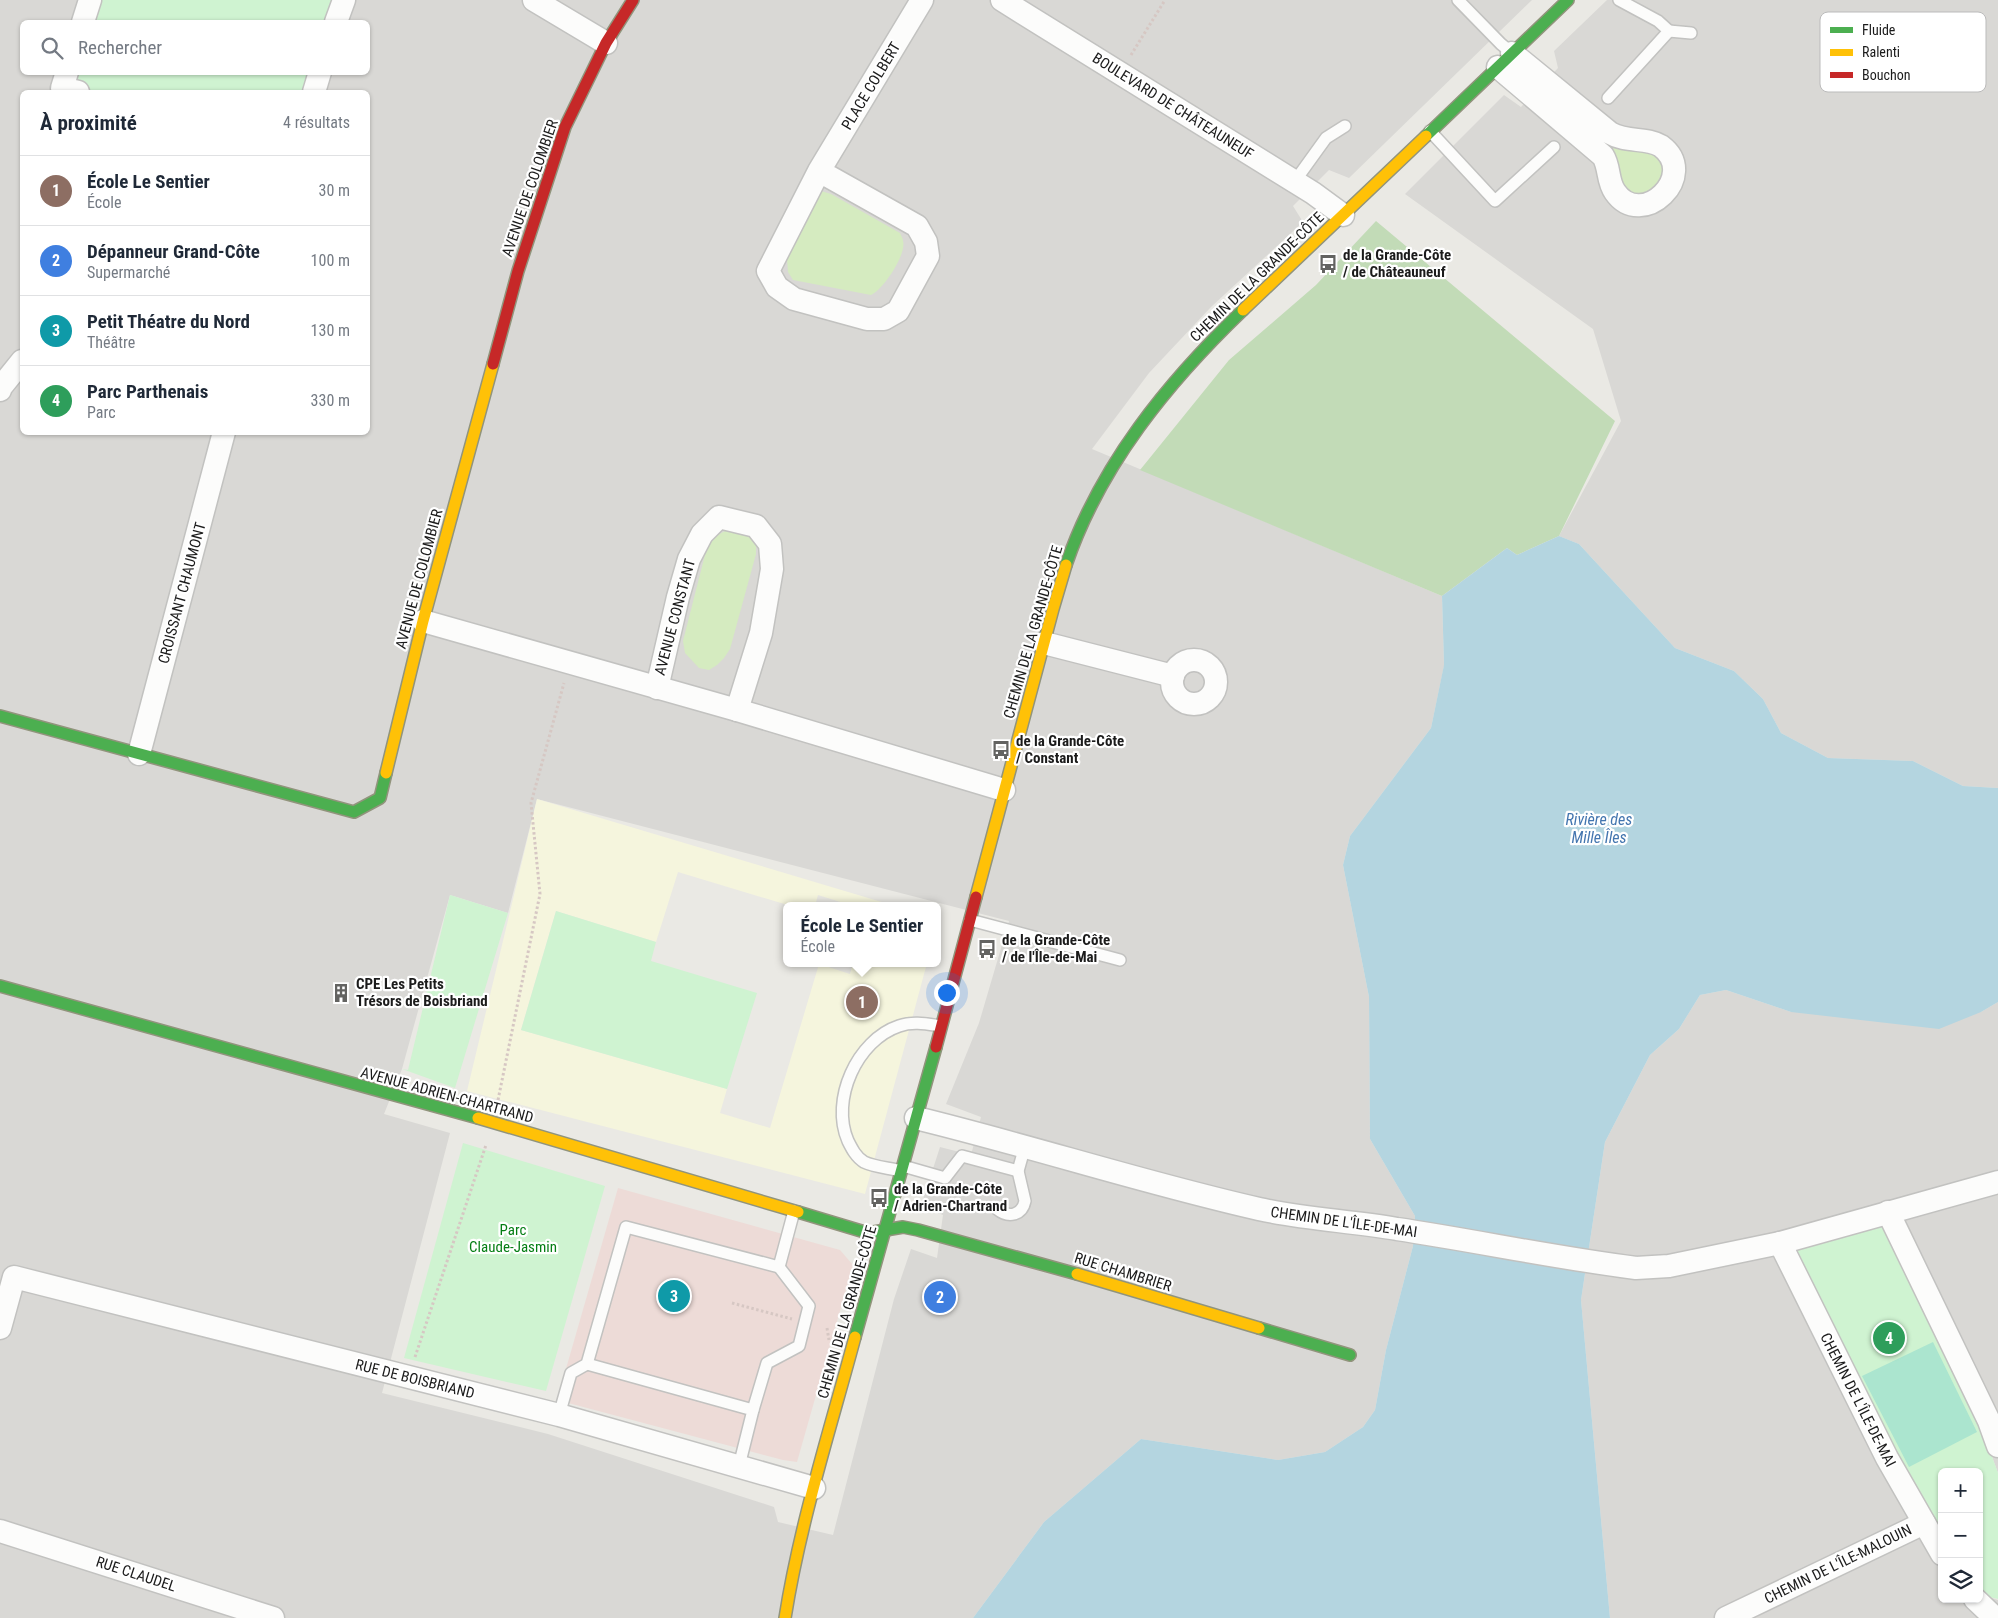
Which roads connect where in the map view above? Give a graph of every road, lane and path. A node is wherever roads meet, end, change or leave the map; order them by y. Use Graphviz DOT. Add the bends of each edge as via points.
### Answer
graph roads {
  1 [pos="90,0"];
  2 [pos="344,0"];
  3 [pos="534,0"];
  4 [pos="633,0"];
  5 [pos="922,0"];
  6 [pos="1002,0"];
  7 [pos="1165,0"];
  8 [pos="1458,0"];
  9 [pos="1568,0"];
  10 [pos="1619,0"];
  11 [pos="84,20"];
  12 [pos="337,20"];
  13 [pos="1669,31"];
  14 [pos="1691,33"];
  15 [pos="606,43"];
  16 [pos="1129,58"];
  17 [pos="1505,60"];
  18 [pos="66,75"];
  19 [pos="319,75"];
  20 [pos="70,90"];
  21 [pos="315,90"];
  22 [pos="1608,98"];
  23 [pos="1345,126"];
  24 [pos="1430,131"];
  25 [pos="1554,148"];
  26 [pos="819,171"];
  27 [pos="1295,181"];
  28 [pos="1343,215"];
  29 [pos="20,364"];
  30 [pos="0,390"];
  31 [pos="223,435"];
  32 [pos="423,621"];
  33 [pos="1044,643"];
  34 [pos="569,663"];
  35 [pos="1173,676"];
  36 [pos="656,688"];
  37 [pos="737,710"];
  38 [pos="0,716"];
  39 [pos="140,754"];
  40 [pos="1004,790"];
  41 [pos="970,920"];
  42 [pos="1120,960"];
  43 [pos="0,986"];
  44 [pos="941,1026"];
  45 [pos="916,1118"];
  46 [pos="493,1122"];
  47 [pos="965,1144"];
  48 [pos="1026,1146"];
  49 [pos="902,1168"];
  50 [pos="1018,1170"];
  51 [pos="1998,1182"];
  52 [pos="998,1209"];
  53 [pos="794,1211"];
  54 [pos="1888,1212"];
  55 [pos="885,1230"];
  56 [pos="1780,1243"];
  57 [pos="779,1267"];
  58 [pos="732,1303"];
  59 [pos="792,1320"];
  60 [pos="821,1326"];
  61 [pos="0,1328"];
  62 [pos="834,1330"];
  63 [pos="1350,1355"];
  64 [pos="587,1364"];
  65 [pos="408,1378"];
  66 [pos="753,1410"];
  67 [pos="559,1415"];
  68 [pos="1998,1446"];
  69 [pos="739,1466"];
  70 [pos="814,1488"];
  71 [pos="1924,1523"];
  72 [pos="0,1531"];
  73 [pos="1938,1547"];
  74 [pos="272,1618"];
  75 [pos="785,1618"];
  76 [pos="1726,1618"];
  1 -- 11 [label="street"];
  2 -- 12 [label="street"];
  3 -- 15 [label="street"];
  4 -- 15 [label="street, AVENUE DE COLOMBIER"];
  5 -- 26 [label="street, PLACE COLBERT"];
  6 -- 27 [label="street, BOULEVARD DE CHÂTEAUNEUF"];
  7 -- 16 [label="path"];
  8 -- 17 [label="lane" via="1502,44"];
  9 -- 17 [label="street, CHEMIN DE LA GRANDE-CÔTE"];
  10 -- 13 [label="lane" via="1658,21"];
  13 -- 14 [label="lane"];
  13 -- 22 [label="lane"];
  15 -- 32 [label="street, AVENUE DE COLOMBIER" via="565,127 518,271"];
  17 -- 17 [label="street" via="1603,156 1611,184 1619,197 1643,205 1664,195 1673,173 1670,157 1660,145 1622,139 1610,133 1535,73"];
  17 -- 24 [label="street, CHEMIN DE LA GRANDE-CÔTE"];
  18 -- 20 [label="street" via="62,88"];
  19 -- 21 [label="street"];
  23 -- 27 [label="lane" via="1326,138"];
  24 -- 25 [label="lane" via="1495,201"];
  24 -- 28 [label="street, CHEMIN DE LA GRANDE-CÔTE"];
  26 -- 26 [label="street, PLACE COLBERT" via="768,271 778,287 794,299 867,319 884,319 898,311 928,256 926,242 917,226"];
  27 -- 28 [label="street, BOULEVARD DE CHÂTEAUNEUF"];
  28 -- 33 [label="street, CHEMIN DE LA GRANDE-CÔTE" via="1190,363 1127,441 1097,493 1077,537"];
  29 -- 30 [label="street"];
  31 -- 39 [label="street, CROISSANT CHAUMONT"];
  32 -- 34 [label="street, AVENUE CONSTANT"];
  32 -- 39 [label="street, AVENUE DE COLOMBIER" via="380,798 354,812"];
  33 -- 35 [label="street"];
  33 -- 40 [label="street, CHEMIN DE LA GRANDE-CÔTE"];
  34 -- 36 [label="street, AVENUE CONSTANT"];
  34 -- 46 [label="path" via="531,804 540,894"];
  36 -- 37 [label="street, AVENUE CONSTANT"];
  36 -- 37 [label="street, AVENUE CONSTANT" via="689,559 702,534 720,518 756,526 770,544 772,569 761,633"];
  37 -- 40 [label="street, AVENUE CONSTANT"];
  38 -- 39 [label="street, AVENUE DE COLOMBIER"];
  40 -- 41 [label="street, CHEMIN DE LA GRANDE-CÔTE"];
  41 -- 42 [label="lane"];
  41 -- 44 [label="street, CHEMIN DE LA GRANDE-CÔTE"];
  43 -- 46 [label="street, AVENUE ADRIEN-CHARTRAND"];
  44 -- 45 [label="street, CHEMIN DE LA GRANDE-CÔTE"];
  44 -- 49 [label="lane" via="910,1023 887,1032 868,1049 849,1079 843,1123 855,1154 865,1162"];
  45 -- 47 [label="street, CHEMIN DE L'ÎLE-DE-MAI"];
  45 -- 49 [label="street, CHEMIN DE LA GRANDE-CÔTE"];
  46 -- 53 [label="street, AVENUE ADRIEN-CHARTRAND"];
  46 -- 65 [label="path"];
  47 -- 48 [label="street, CHEMIN DE L'ÎLE-DE-MAI"];
  47 -- 49 [label="lane" via="945,1178"];
  47 -- 50 [label="lane"];
  48 -- 50 [label="lane"];
  48 -- 56 [label="street, CHEMIN DE L'ÎLE-DE-MAI" via="1262,1210 1397,1228 1636,1268 1669,1266"];
  49 -- 55 [label="street, CHEMIN DE LA GRANDE-CÔTE"];
  50 -- 52 [label="lane" via="1025,1201 1022,1210 1007,1215"];
  51 -- 54 [label="street, CHEMIN DE L'ÎLE-DE-MAI"];
  53 -- 55 [label="street, AVENUE ADRIEN-CHARTRAND" via="868,1233"];
  53 -- 57 [label="lane"];
  54 -- 56 [label="street, CHEMIN DE L'ÎLE-DE-MAI"];
  54 -- 68 [label="street"];
  55 -- 63 [label="street, RUE CHAMBRIER" via="910,1228 1019,1257"];
  55 -- 70 [label="street, CHEMIN DE LA GRANDE-CÔTE"];
  56 -- 71 [label="street, CHEMIN DE L'ÎLE-DE-MAI" via="1887,1458"];
  57 -- 64 [label="lane" via="626,1227"];
  57 -- 66 [label="lane" via="808,1306 799,1346 767,1363"];
  58 -- 59 [label="path"];
  60 -- 62 [label="path"];
  61 -- 65 [label="street, RUE DE BOISBRIAND" via="14,1277"];
  64 -- 66 [label="lane"];
  64 -- 67 [label="lane" via="570,1373"];
  65 -- 67 [label="street, RUE DE BOISBRIAND"];
  66 -- 69 [label="lane"];
  67 -- 69 [label="street, RUE DE BOISBRIAND"];
  69 -- 70 [label="street, RUE DE BOISBRIAND"];
  70 -- 75 [label="street, CHEMIN DE LA GRANDE-CÔTE" via="794,1565"];
  71 -- 73 [label="street, CHEMIN DE L'ÎLE-DE-MAI"];
  71 -- 76 [label="street, CHEMIN DE L'ÎLE-MALOUIN"];
  72 -- 74 [label="street, RUE CLAUDEL"];
}
